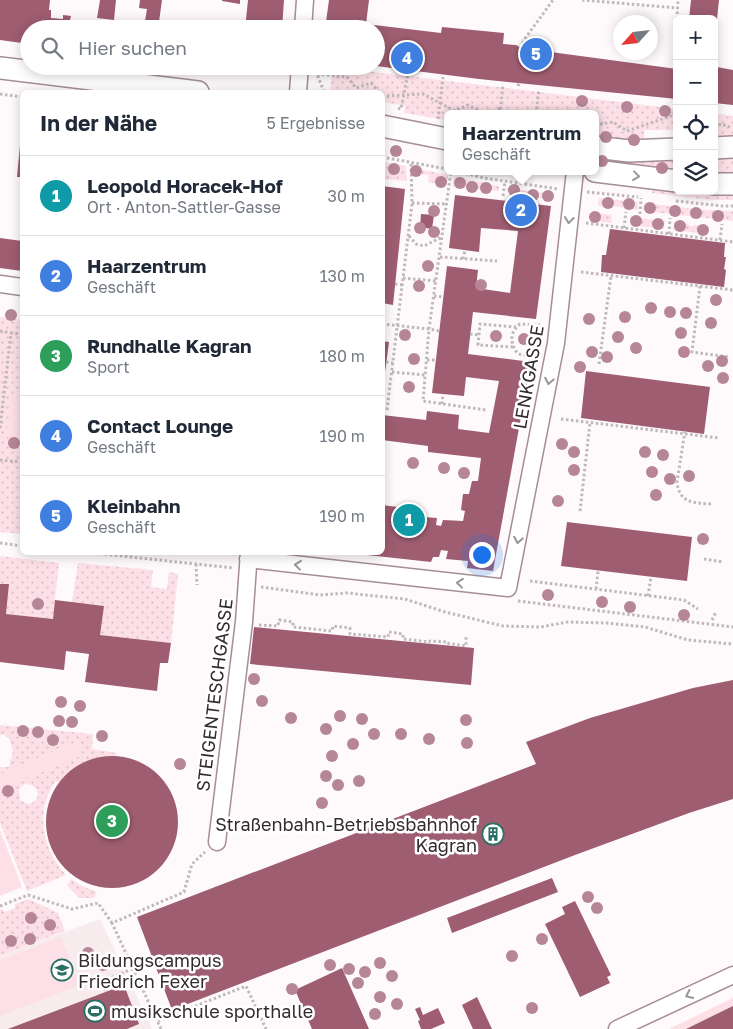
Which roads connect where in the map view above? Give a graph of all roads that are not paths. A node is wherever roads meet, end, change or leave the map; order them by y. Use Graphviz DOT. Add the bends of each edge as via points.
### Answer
graph roads {
  1 [pos="305,0"];
  2 [pos="304,20"];
  3 [pos="0,68"];
  4 [pos="20,70"];
  5 [pos="58,75"];
  6 [pos="299,75"];
  7 [pos="182,90"];
  8 [pos="298,90"];
  9 [pos="385,127"];
  10 [pos="444,138"];
  11 [pos="599,147"];
  12 [pos="733,147"];
  13 [pos="718,148"];
  14 [pos="673,149"];
  15 [pos="599,171"];
  16 [pos="575,175"];
  17 [pos="673,181"];
  18 [pos="718,184"];
  19 [pos="733,184"];
  20 [pos="0,284"];
  21 [pos="20,287"];
  22 [pos="245,560"];
  23 [pos="217,842"];
  24 [pos="733,975"];
  25 [pos="617,1029"];
  1 -- 2 [label="street"];
  3 -- 4 [label="main road"];
  5 -- 7 [label="main road"];
  6 -- 8 [label="street"];
  9 -- 10 [label="main road"];
  11 -- 14 [label="main road" via="629,151"];
  12 -- 13 [label="main road"];
  15 -- 17 [label="main road, one-way"];
  16 -- 22 [label="street, LENKGASSE, one-way" via="556,343 508,588"];
  18 -- 19 [label="main road"];
  20 -- 21 [label="street"];
  22 -- 23 [label="street, STEIGENTESCHGASSE" via="244,622"];
  24 -- 25 [label="street, one-way"];
}
